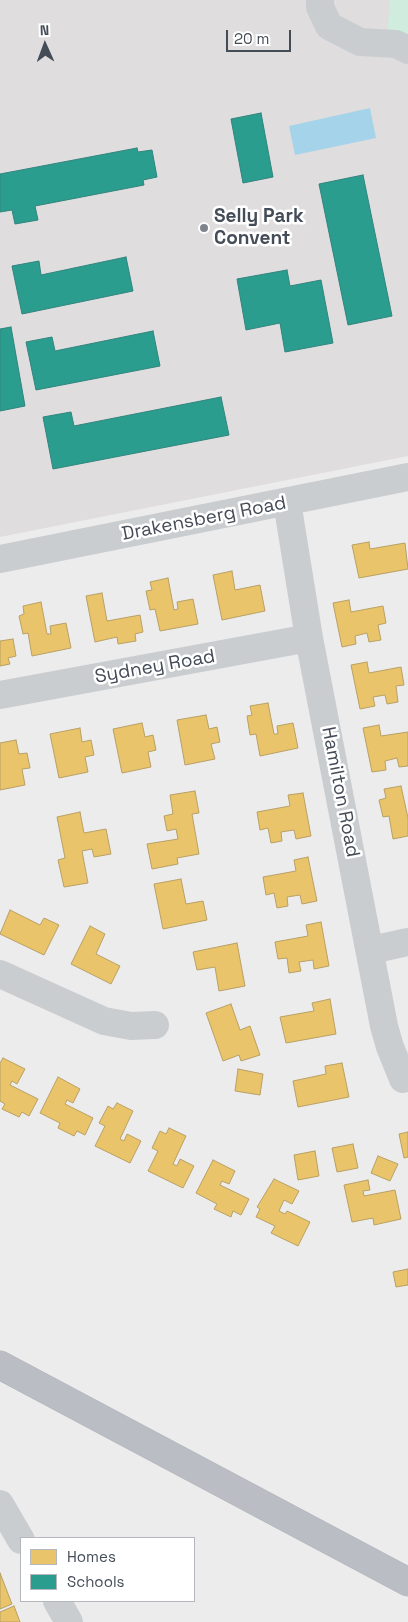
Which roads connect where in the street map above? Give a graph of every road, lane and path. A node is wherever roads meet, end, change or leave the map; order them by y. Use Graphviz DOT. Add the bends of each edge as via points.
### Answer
graph roads {
  1 [pos="320,0"];
  2 [pos="408,50"];
  3 [pos="408,477"];
  4 [pos="287,502"];
  5 [pos="0,559"];
  6 [pos="310,638"];
  7 [pos="0,695"];
  8 [pos="408,942"];
  9 [pos="371,950"];
  10 [pos="0,974"];
  11 [pos="155,1025"];
  12 [pos="404,1079"];
  13 [pos="0,1365"];
  14 [pos="0,1504"];
  15 [pos="20,1537"];
  16 [pos="20,1539"];
  17 [pos="0,1548"];
  18 [pos="408,1582"];
  19 [pos="57,1602"];
  20 [pos="69,1622"];
  1 -- 2 [label="street" via="329,26 360,42 396,44"];
  3 -- 4 [label="street, Drakensberg Road"];
  4 -- 5 [label="street, Drakensberg Road"];
  4 -- 6 [label="street, Hamilton Road"];
  6 -- 7 [label="street, Sydney Road"];
  6 -- 9 [label="street, Hamilton Road"];
  8 -- 9 [label="street"];
  9 -- 12 [label="street, Hamilton Road" via="384,1026"];
  10 -- 11 [label="street" via="104,1021 131,1026"];
  13 -- 18 [label="highway"];
  14 -- 15 [label="street"];
  16 -- 17 [label="street"];
  19 -- 20 [label="street"];
}
